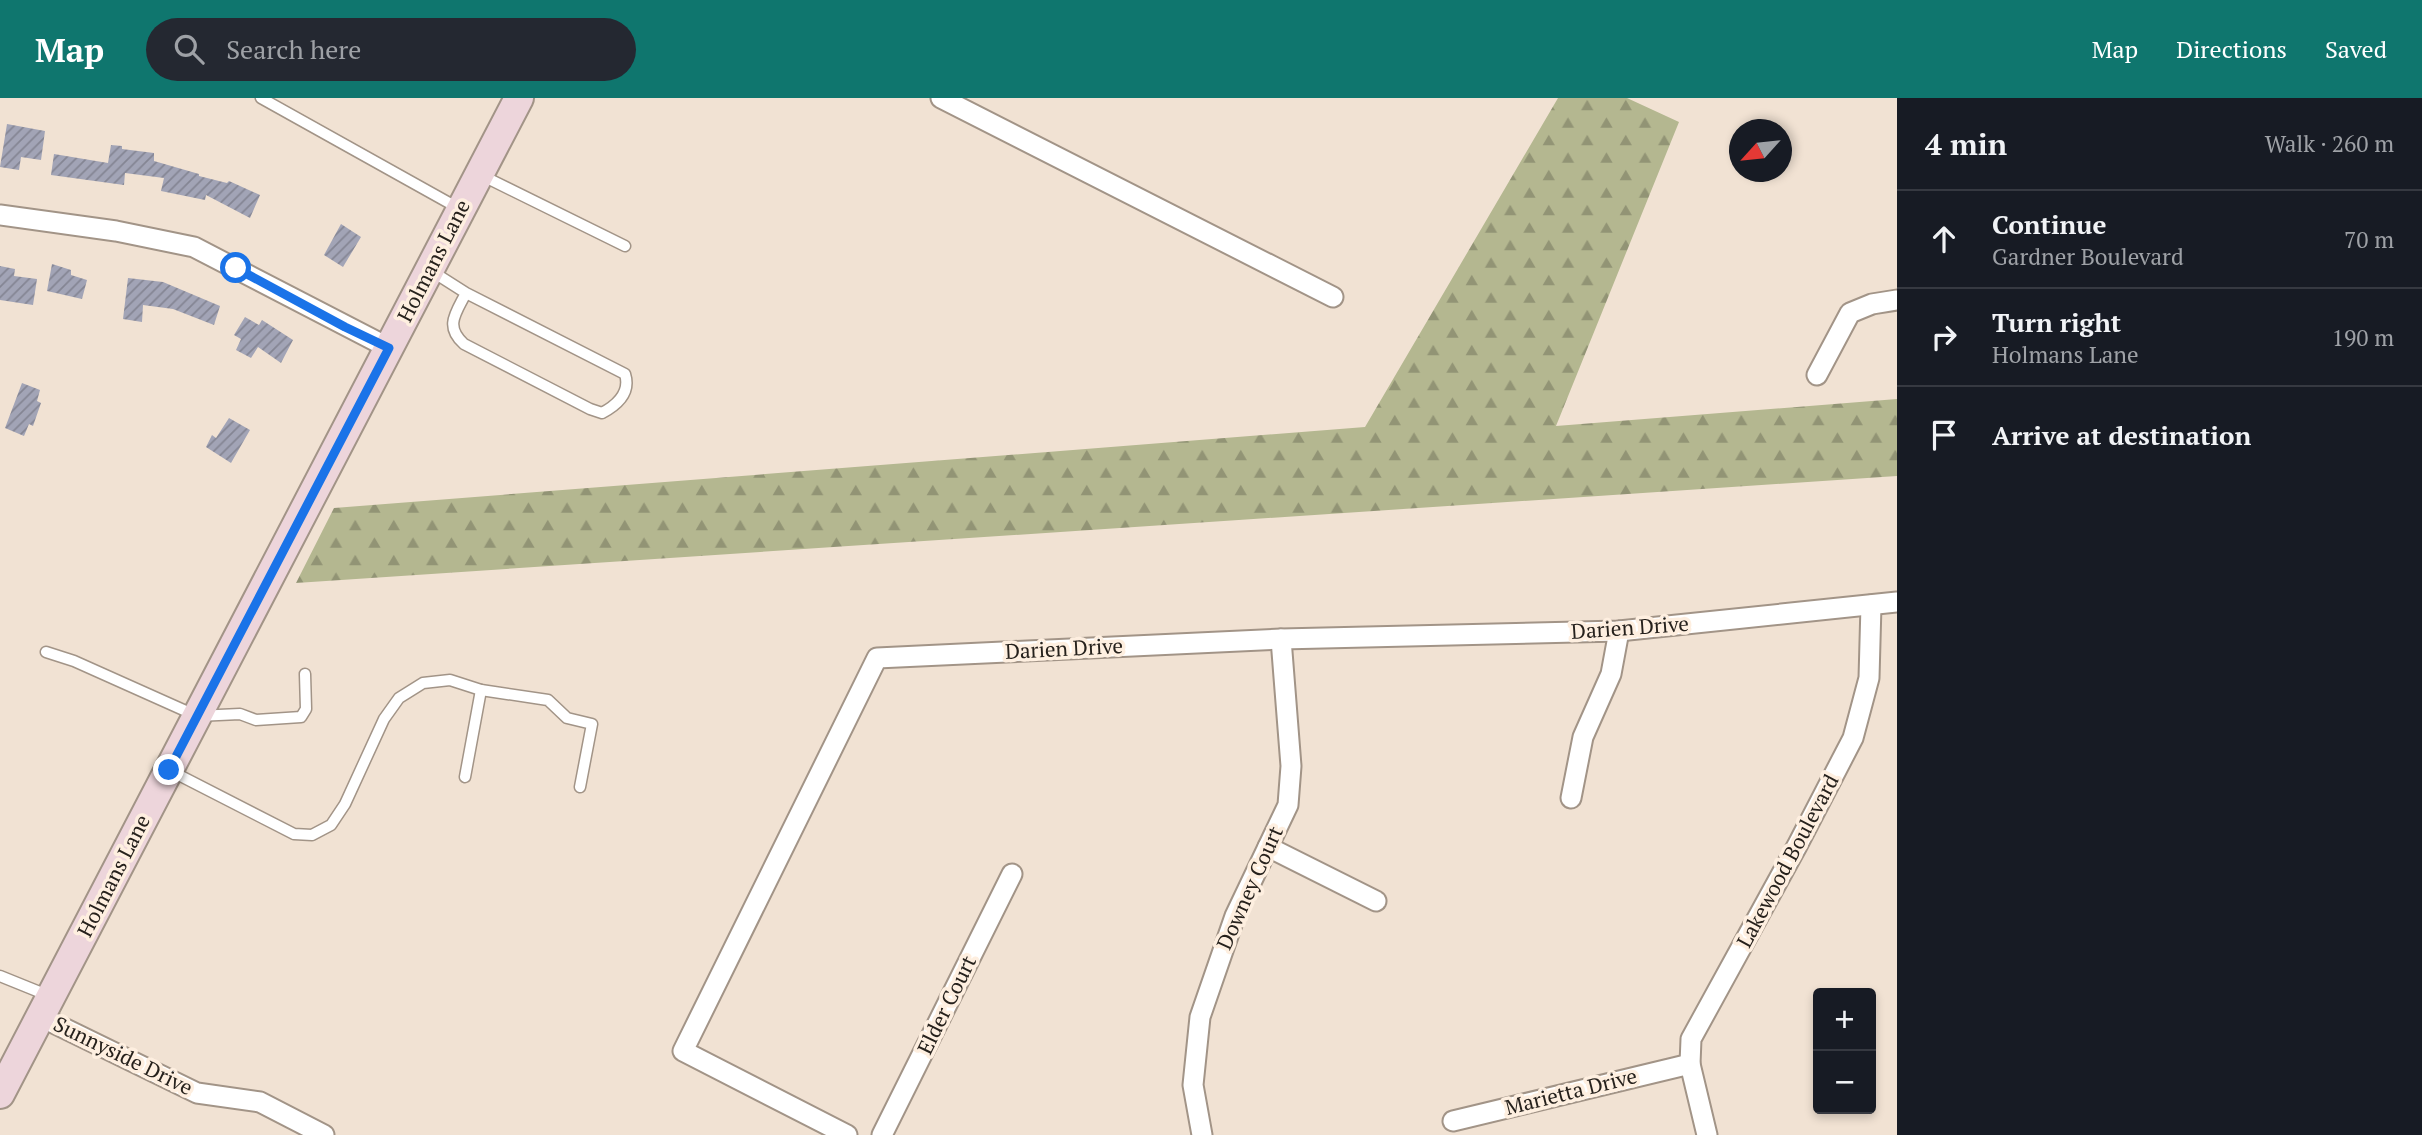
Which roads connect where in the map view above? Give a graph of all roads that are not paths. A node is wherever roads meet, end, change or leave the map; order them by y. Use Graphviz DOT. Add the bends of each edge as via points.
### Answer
graph roads {
  1 [pos="261,98"];
  2 [pos="941,98"];
  3 [pos="514,102"];
  4 [pos="479,174"];
  5 [pos="461,209"];
  6 [pos="0,215"];
  7 [pos="625,246"];
  8 [pos="429,270"];
  9 [pos="466,293"];
  10 [pos="1333,298"];
  11 [pos="1897,300"];
  12 [pos="389,348"];
  13 [pos="1817,376"];
  14 [pos="1897,602"];
  15 [pos="1871,604"];
  16 [pos="1619,631"];
  17 [pos="1281,639"];
  18 [pos="46,652"];
  19 [pos="305,674"];
  20 [pos="481,690"];
  21 [pos="197,716"];
  22 [pos="169,770"];
  23 [pos="465,777"];
  24 [pos="580,787"];
  25 [pos="1571,798"];
  26 [pos="1268,847"];
  27 [pos="1012,874"];
  28 [pos="1376,901"];
  29 [pos="0,976"];
  30 [pos="46,1007"];
  31 [pos="1689,1064"];
  32 [pos="7,1065"];
  33 [pos="0,1094"];
  34 [pos="1453,1121"];
  35 [pos="324,1135"];
  36 [pos="847,1135"];
  37 [pos="882,1135"];
  38 [pos="1202,1135"];
  39 [pos="1707,1135"];
  1 -- 5 [label="lane"];
  2 -- 10 [label="street"];
  3 -- 4 [label="main road, Holmans Lane"];
  4 -- 5 [label="main road, Holmans Lane"];
  4 -- 7 [label="lane"];
  5 -- 8 [label="main road, Holmans Lane"];
  6 -- 12 [label="street" via="194,247"];
  8 -- 9 [label="lane"];
  8 -- 12 [label="main road, Holmans Lane"];
  9 -- 9 [label="lane" via="625,374 619,402 601,413 590,409 464,344 456,337 453,319"];
  11 -- 13 [label="street" via="1872,303 1850,313"];
  12 -- 21 [label="main road, Holmans Lane"];
  14 -- 15 [label="street"];
  15 -- 16 [label="street, Darien Drive"];
  15 -- 31 [label="street, Lakewood Boulevard" via="1869,678 1853,738 1691,1039"];
  16 -- 17 [label="street, Darien Drive"];
  16 -- 25 [label="street" via="1611,674 1583,737"];
  17 -- 26 [label="street, Downey Court" via="1291,766 1288,805"];
  17 -- 36 [label="street, Darien Drive" via="877,658 683,1051"];
  18 -- 21 [label="lane"];
  19 -- 21 [label="lane" via="306,709 301,717"];
  20 -- 22 [label="lane" via="450,680 424,683 400,698 384,719 345,804 331,825 312,835 294,834"];
  20 -- 23 [label="lane"];
  20 -- 24 [label="lane" via="548,700 567,718 592,724"];
  21 -- 22 [label="main road, Holmans Lane"];
  22 -- 30 [label="main road, Holmans Lane"];
  26 -- 28 [label="street"];
  26 -- 38 [label="street, Downey Court" via="1235,916 1200,1017 1193,1085"];
  27 -- 37 [label="street, Elder Court"];
  29 -- 30 [label="lane"];
  30 -- 32 [label="main road, Holmans Lane"];
  30 -- 35 [label="street, Sunnyside Drive" via="197,1093 260,1102"];
  31 -- 34 [label="street, Marietta Drive"];
  31 -- 39 [label="street, Lakewood Boulevard"];
  32 -- 33 [label="main road, Holmans Lane"];
}
